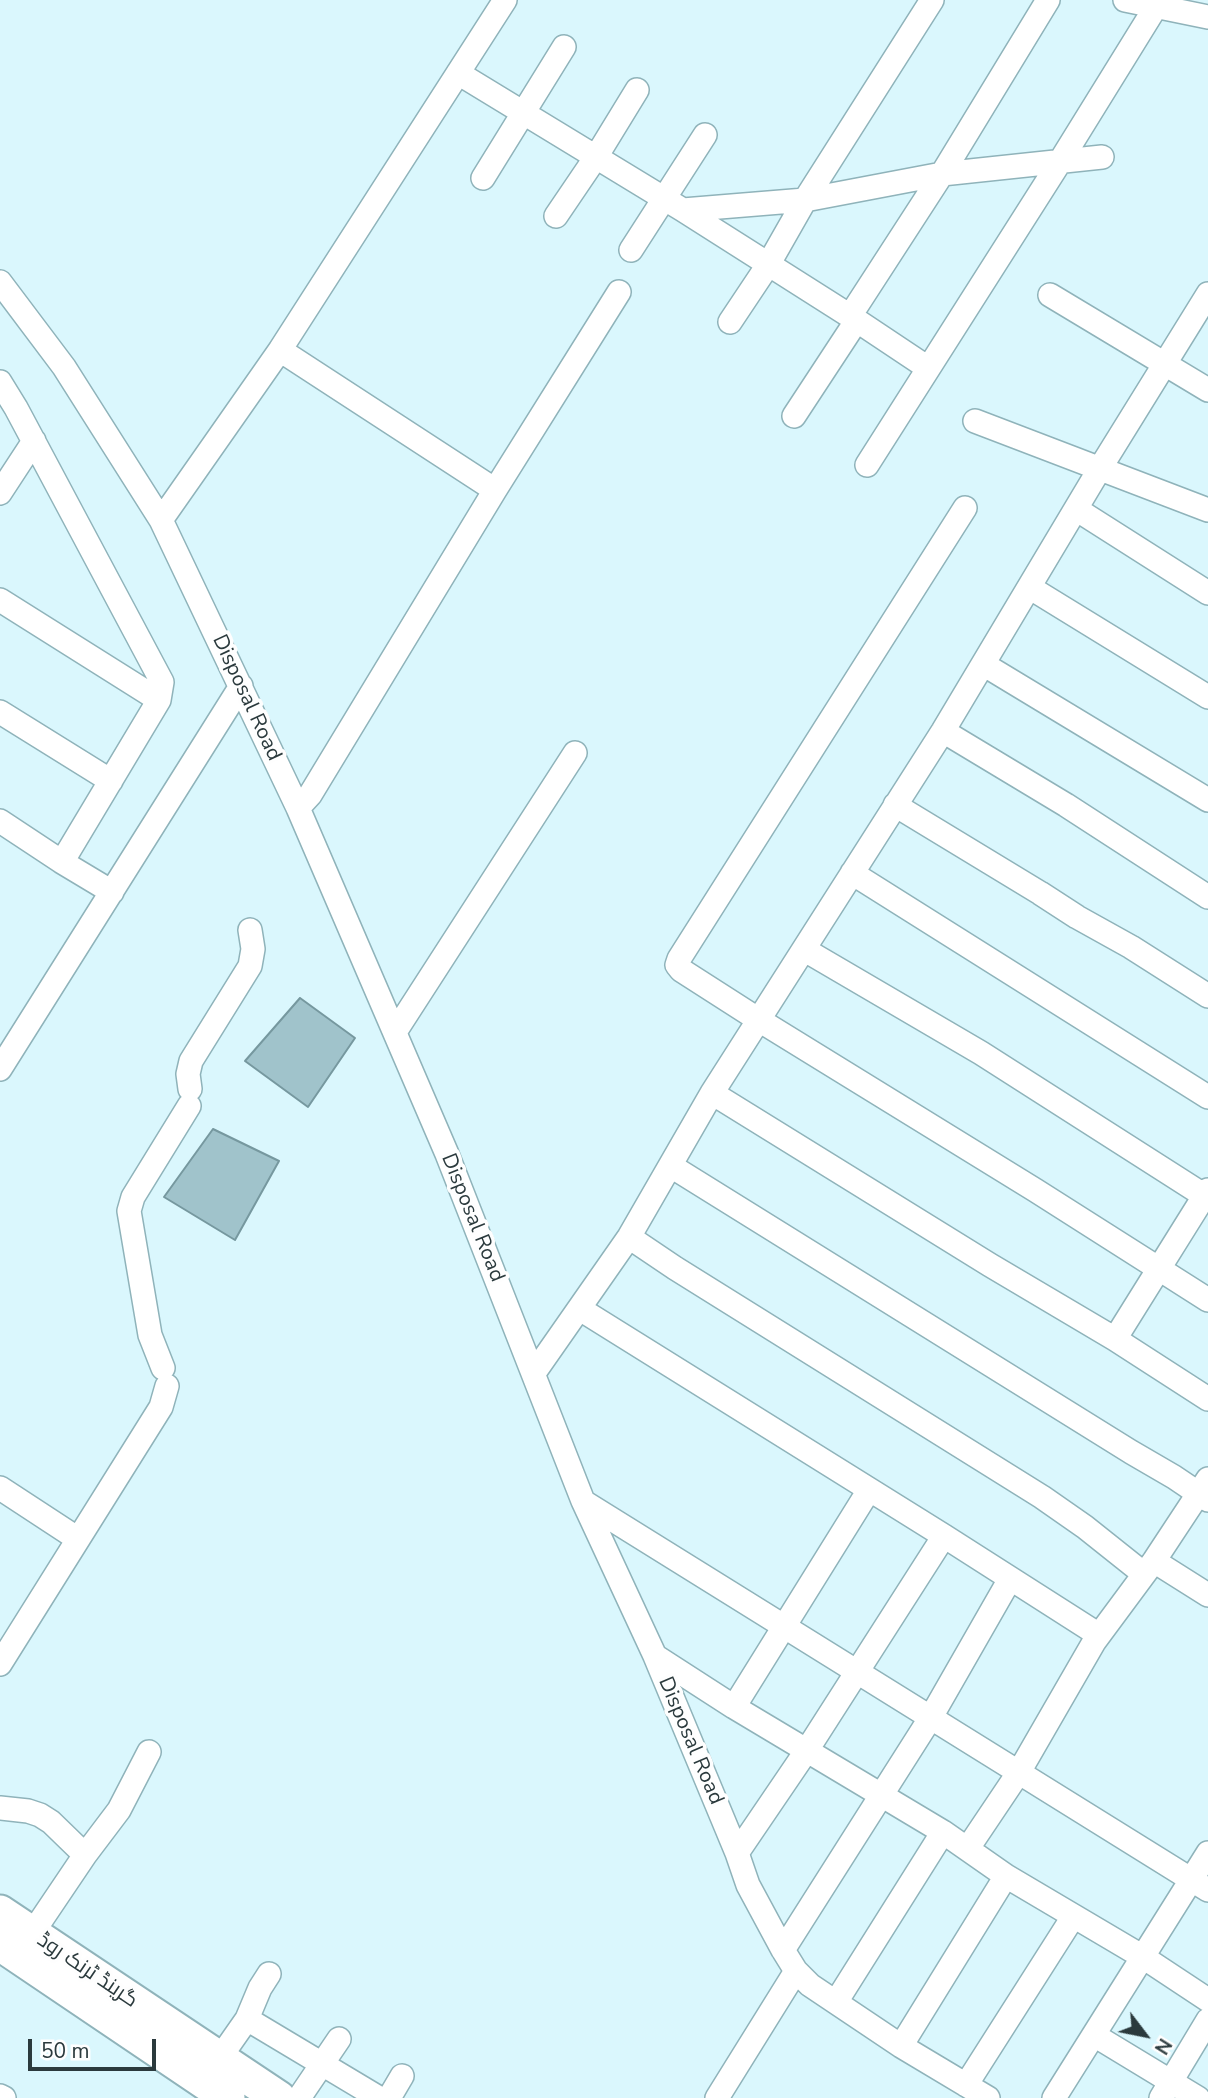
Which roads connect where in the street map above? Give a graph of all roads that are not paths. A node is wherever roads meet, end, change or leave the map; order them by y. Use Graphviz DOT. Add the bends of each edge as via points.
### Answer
graph roads {
  1 [pos="505,0"];
  2 [pos="932,0"];
  3 [pos="1048,0"];
  4 [pos="1125,0"];
  5 [pos="1158,4"];
  6 [pos="1208,17"];
  7 [pos="564,47"];
  8 [pos="458,73"];
  9 [pos="637,90"];
  10 [pos="523,113"];
  11 [pos="705,135"];
  12 [pos="596,157"];
  13 [pos="1102,157"];
  14 [pos="1061,160"];
  15 [pos="942,174"];
  16 [pos="482,178"];
  17 [pos="805,200"];
  18 [pos="674,204"];
  19 [pos="556,216"];
  20 [pos="631,250"];
  21 [pos="768,265"];
  22 [pos="0,282"];
  23 [pos="619,292"];
  24 [pos="1208,294"];
  25 [pos="1050,295"];
  26 [pos="853,318"];
  27 [pos="730,322"];
  28 [pos="279,350"];
  29 [pos="1165,363"];
  30 [pos="928,368"];
  31 [pos="0,382"];
  32 [pos="1208,390"];
  33 [pos="793,416"];
  34 [pos="975,421"];
  35 [pos="34,441"];
  36 [pos="867,466"];
  37 [pos="1099,470"];
  38 [pos="495,490"];
  39 [pos="1,491"];
  40 [pos="965,508"];
  41 [pos="1076,509"];
  42 [pos="1208,510"];
  43 [pos="162,520"];
  44 [pos="1029,587"];
  45 [pos="1208,593"];
  46 [pos="0,600"];
  47 [pos="983,664"];
  48 [pos="240,686"];
  49 [pos="1208,697"];
  50 [pos="159,700"];
  51 [pos="0,712"];
  52 [pos="943,732"];
  53 [pos="575,753"];
  54 [pos="111,781"];
  55 [pos="1208,800"];
  56 [pos="895,805"];
  57 [pos="298,808"];
  58 [pos="0,821"];
  59 [pos="62,862"];
  60 [pos="852,873"];
  61 [pos="112,892"];
  62 [pos="1208,897"];
  63 [pos="250,930"];
  64 [pos="805,950"];
  65 [pos="1208,996"];
  66 [pos="759,1020"];
  67 [pos="395,1032"];
  68 [pos="0,1069"];
  69 [pos="712,1093"];
  70 [pos="1208,1097"];
  71 [pos="671,1166"];
  72 [pos="1207,1194"];
  73 [pos="629,1237"];
  74 [pos="1158,1269"];
  75 [pos="1208,1300"];
  76 [pos="580,1309"];
  77 [pos="1115,1339"];
  78 [pos="534,1373"];
  79 [pos="1208,1399"];
  80 [pos="0,1488"];
  81 [pos="869,1490"];
  82 [pos="1205,1491"];
  83 [pos="583,1502"];
  84 [pos="944,1536"];
  85 [pos="78,1539"];
  86 [pos="1149,1568"];
  87 [pos="1010,1579"];
  88 [pos="1208,1595"];
  89 [pos="784,1627"];
  90 [pos="1099,1635"];
  91 [pos="655,1656"];
  92 [pos="0,1664"];
  93 [pos="856,1672"];
  94 [pos="734,1707"];
  95 [pos="931,1717"];
  96 [pos="807,1750"];
  97 [pos="149,1752"];
  98 [pos="1019,1772"];
  99 [pos="882,1795"];
  100 [pos="0,1808"];
  101 [pos="943,1832"];
  102 [pos="968,1848"];
  103 [pos="737,1853"];
  104 [pos="1208,1853"];
  105 [pos="85,1855"];
  106 [pos="1006,1876"];
  107 [pos="1200,1885"];
  108 [pos="0,1912"];
  109 [pos="1073,1917"];
  110 [pos="16,1944"];
  111 [pos="783,1950"];
  112 [pos="1143,1957"];
  113 [pos="796,1972"];
  114 [pos="269,1973"];
  115 [pos="1208,2000"];
  116 [pos="836,2002"];
  117 [pos="247,2019"];
  118 [pos="1208,2020"];
  119 [pos="1094,2035"];
  120 [pos="339,2039"];
  121 [pos="901,2046"];
  122 [pos="219,2059"];
  123 [pos="322,2064"];
  124 [pos="402,2076"];
  125 [pos="966,2084"];
  126 [pos="1166,2090"];
  127 [pos="229,2098"];
  128 [pos="279,2098"];
  129 [pos="299,2098"];
  130 [pos="379,2098"];
  131 [pos="389,2098"];
  132 [pos="716,2098"];
  133 [pos="988,2098"];
  134 [pos="1054,2098"];
  135 [pos="1198,2098"];
  1 -- 8 [label="street"];
  2 -- 17 [label="street"];
  3 -- 15 [label="street"];
  4 -- 5 [label="street"];
  5 -- 6 [label="street"];
  5 -- 14 [label="street"];
  7 -- 10 [label="street"];
  8 -- 10 [label="street"];
  8 -- 28 [label="street"];
  9 -- 12 [label="street"];
  10 -- 12 [label="street"];
  10 -- 16 [label="street"];
  11 -- 18 [label="street"];
  12 -- 18 [label="street"];
  12 -- 19 [label="street"];
  13 -- 14 [label="street"];
  14 -- 15 [label="street"];
  14 -- 30 [label="street"];
  15 -- 17 [label="street"];
  15 -- 26 [label="street"];
  17 -- 18 [label="street"];
  17 -- 21 [label="street"];
  18 -- 20 [label="street"];
  18 -- 21 [label="street"];
  21 -- 26 [label="street"];
  21 -- 27 [label="street"];
  22 -- 43 [label="street, Disposal Road" via="64,367"];
  23 -- 38 [label="street"];
  24 -- 29 [label="street"];
  25 -- 29 [label="street"];
  26 -- 30 [label="street"];
  26 -- 33 [label="street"];
  28 -- 38 [label="street"];
  28 -- 43 [label="street"];
  29 -- 32 [label="street"];
  29 -- 37 [label="street"];
  30 -- 36 [label="street"];
  31 -- 35 [label="street"];
  34 -- 37 [label="street"];
  35 -- 39 [label="street"];
  35 -- 50 [label="street" via="160,677"];
  37 -- 41 [label="street"];
  37 -- 42 [label="street"];
  38 -- 57 [label="street"];
  40 -- 66 [label="street" via="679,959 681,970"];
  41 -- 44 [label="street"];
  41 -- 45 [label="street"];
  43 -- 48 [label="street, Disposal Road"];
  44 -- 47 [label="street"];
  44 -- 49 [label="street"];
  46 -- 50 [label="street"];
  47 -- 52 [label="street"];
  47 -- 55 [label="street"];
  48 -- 57 [label="street, Disposal Road"];
  48 -- 61 [label="street"];
  50 -- 54 [label="street"];
  51 -- 54 [label="street"];
  52 -- 56 [label="street"];
  52 -- 62 [label="street"];
  53 -- 67 [label="street"];
  54 -- 59 [label="street"];
  56 -- 60 [label="street"];
  56 -- 65 [label="street"];
  57 -- 67 [label="street, Disposal Road"];
  58 -- 59 [label="street"];
  59 -- 61 [label="street"];
  60 -- 64 [label="street"];
  60 -- 70 [label="street"];
  61 -- 68 [label="street"];
  63 -- 85 [label="street" via="250,966 191,1061 190,1097 129,1211 150,1335 165,1377 161,1407"];
  64 -- 66 [label="street"];
  64 -- 72 [label="street"];
  66 -- 69 [label="street"];
  66 -- 74 [label="street"];
  67 -- 78 [label="street, Disposal Road"];
  69 -- 71 [label="street"];
  69 -- 77 [label="street"];
  71 -- 73 [label="street"];
  71 -- 82 [label="street" via="1131,1452"];
  72 -- 74 [label="street"];
  73 -- 76 [label="street"];
  73 -- 86 [label="street"];
  74 -- 75 [label="street"];
  74 -- 77 [label="street"];
  76 -- 78 [label="street"];
  76 -- 81 [label="street"];
  77 -- 79 [label="street"];
  78 -- 83 [label="street, Disposal Road"];
  80 -- 85 [label="street"];
  81 -- 84 [label="street"];
  81 -- 89 [label="street"];
  82 -- 86 [label="street"];
  83 -- 89 [label="street"];
  83 -- 91 [label="street, Disposal Road"];
  84 -- 87 [label="street"];
  84 -- 93 [label="street"];
  85 -- 92 [label="street"];
  86 -- 88 [label="street"];
  86 -- 90 [label="street"];
  87 -- 90 [label="street"];
  87 -- 95 [label="street"];
  89 -- 93 [label="street"];
  89 -- 94 [label="street"];
  90 -- 98 [label="street"];
  91 -- 94 [label="street"];
  91 -- 103 [label="street, Disposal Road"];
  93 -- 95 [label="street"];
  93 -- 96 [label="street"];
  94 -- 96 [label="street"];
  95 -- 98 [label="street"];
  95 -- 99 [label="street"];
  96 -- 99 [label="street"];
  96 -- 103 [label="street"];
  97 -- 105 [label="street" via="119,1810"];
  98 -- 102 [label="street"];
  98 -- 107 [label="street"];
  99 -- 101 [label="street"];
  99 -- 111 [label="street"];
  100 -- 105 [label="street" via="40,1815"];
  101 -- 102 [label="street"];
  101 -- 116 [label="street"];
  102 -- 106 [label="street"];
  103 -- 111 [label="street, Disposal Road" via="748,1885"];
  104 -- 107 [label="street"];
  105 -- 110 [label="street"];
  106 -- 109 [label="street"];
  106 -- 121 [label="street"];
  107 -- 112 [label="street"];
  108 -- 110 [label="highway, گرینڈ ٹرنک روڈ"];
  109 -- 112 [label="street"];
  109 -- 125 [label="street"];
  110 -- 122 [label="highway, گرینڈ ٹرنک روڈ"];
  110 -- 127 [label="highway, گرینڈ ٹرنک روڈ"];
  111 -- 113 [label="street, Disposal Road"];
  112 -- 115 [label="street"];
  112 -- 119 [label="street"];
  113 -- 116 [label="street, Disposal Road"];
  113 -- 132 [label="street"];
  114 -- 117 [label="street"];
  116 -- 121 [label="street, Disposal Road"];
  117 -- 122 [label="street"];
  117 -- 123 [label="street"];
  118 -- 126 [label="street"];
  119 -- 126 [label="street"];
  119 -- 134 [label="street"];
  120 -- 123 [label="street"];
  121 -- 125 [label="street, Disposal Road"];
  122 -- 128 [label="highway, گرینڈ ٹرنک روڈ"];
  123 -- 129 [label="street"];
  123 -- 130 [label="street"];
  124 -- 131 [label="street"];
  125 -- 133 [label="street, Disposal Road"];
  126 -- 135 [label="street"];
}
